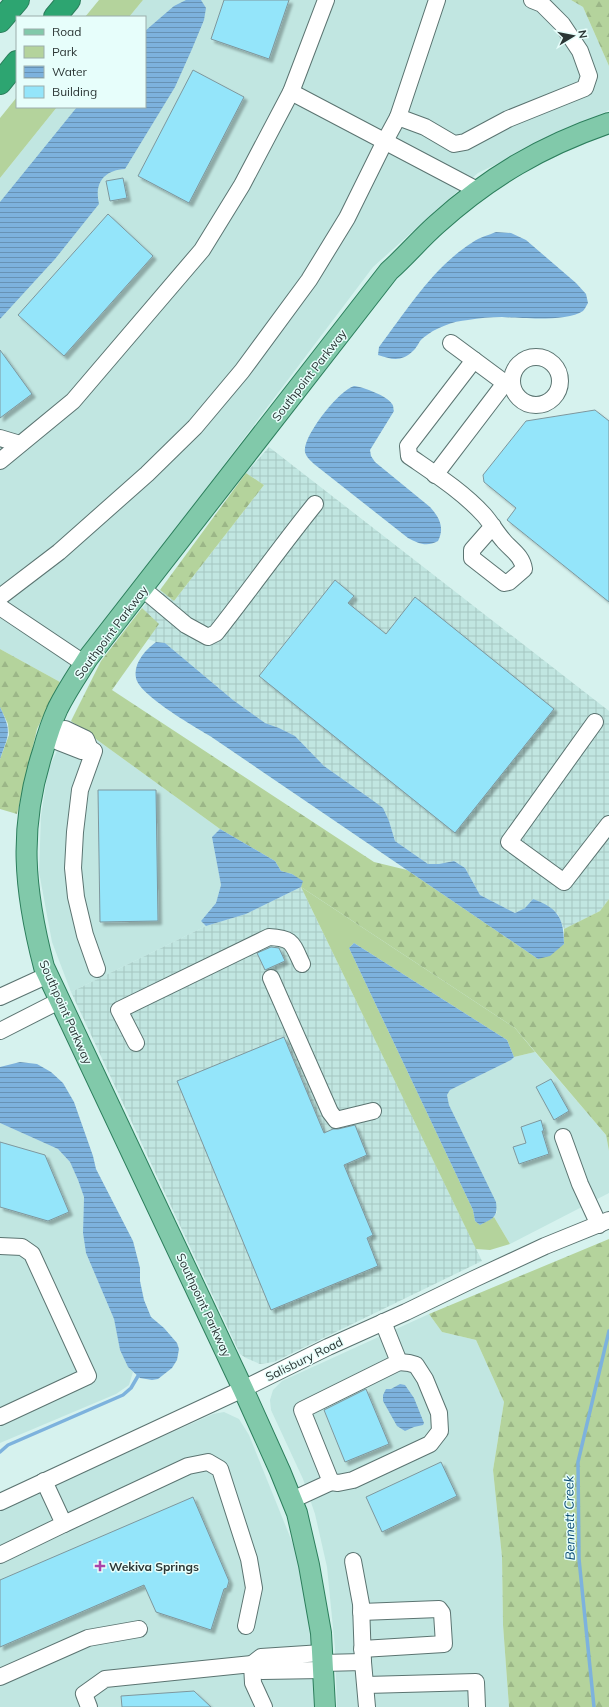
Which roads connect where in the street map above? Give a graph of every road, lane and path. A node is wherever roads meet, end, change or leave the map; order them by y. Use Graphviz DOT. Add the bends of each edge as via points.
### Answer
graph roads {
  1 [pos="18,0"];
  2 [pos="69,0"];
  3 [pos="326,0"];
  4 [pos="437,0"];
  5 [pos="532,0"];
  6 [pos="56,16"];
  7 [pos="0,21"];
  8 [pos="16,63"];
  9 [pos="0,83"];
  10 [pos="291,92"];
  11 [pos="398,117"];
  12 [pos="609,123"];
  13 [pos="384,141"];
  14 [pos="479,191"];
  15 [pos="451,343"];
  16 [pos="474,360"];
  17 [pos="0,438"];
  18 [pos="20,444"];
  19 [pos="0,461"];
  20 [pos="435,475"];
  21 [pos="315,504"];
  22 [pos="493,526"];
  23 [pos="142,589"];
  24 [pos="0,597"];
  25 [pos="0,607"];
  26 [pos="85,664"];
  27 [pos="594,722"];
  28 [pos="54,731"];
  29 [pos="609,824"];
  30 [pos="302,964"];
  31 [pos="97,969"];
  32 [pos="48,975"];
  33 [pos="271,978"];
  34 [pos="0,997"];
  35 [pos="59,1001"];
  36 [pos="0,1031"];
  37 [pos="136,1043"];
  38 [pos="373,1111"];
  39 [pos="563,1137"];
  40 [pos="604,1222"];
  41 [pos="0,1246"];
  42 [pos="383,1322"];
  43 [pos="399,1362"];
  44 [pos="243,1389"];
  45 [pos="0,1417"];
  46 [pos="44,1481"];
  47 [pos="331,1482"];
  48 [pos="292,1500"];
  49 [pos="0,1502"];
  50 [pos="64,1524"];
  51 [pos="0,1555"];
  52 [pos="353,1561"];
  53 [pos="361,1612"];
  54 [pos="246,1626"];
  55 [pos="139,1629"];
  56 [pos="362,1656"];
  57 [pos="322,1662"];
  58 [pos="252,1664"];
  59 [pos="0,1677"];
  60 [pos="366,1685"];
  61 [pos="89,1707"];
  62 [pos="264,1707"];
  63 [pos="325,1707"];
  64 [pos="367,1707"];
  65 [pos="477,1707"];
  1 -- 7 [label="highway"];
  2 -- 6 [label="highway"];
  3 -- 10 [label="street"];
  4 -- 11 [label="street"];
  5 -- 11 [label="street" via="542,4 562,24 580,52 589,76 585,88 508,119 465,142 454,144 425,127"];
  8 -- 9 [label="highway"];
  10 -- 13 [label="street"];
  10 -- 18 [label="street" via="242,185 202,250 73,401"];
  11 -- 13 [label="street"];
  12 -- 14 [label="main road, Southpoint Parkway" via="544,149 512,166"];
  13 -- 14 [label="street"];
  13 -- 24 [label="street" via="347,218 309,280 242,371 195,427 60,552"];
  14 -- 23 [label="main road, Southpoint Parkway" via="468,197 436,225 389,271"];
  15 -- 16 [label="street"];
  16 -- 20 [label="street" via="408,446 409,456"];
  16 -- 20 [label="street" via="509,382"];
  17 -- 18 [label="street"];
  18 -- 19 [label="street"];
  20 -- 22 [label="street" via="485,515"];
  21 -- 23 [label="street" via="216,633 208,637 186,625"];
  23 -- 26 [label="main road, Southpoint Parkway"];
  25 -- 26 [label="street"];
  26 -- 28 [label="main road, Southpoint Parkway" via="58,709"];
  27 -- 29 [label="street" via="509,842 564,882"];
  28 -- 31 [label="street" via="59,742 82,751 94,751 80,790 73,868 76,897 85,935"];
  28 -- 32 [label="main road, Southpoint Parkway" via="34,781 26,833 30,901"];
  30 -- 37 [label="street" via="292,943 282,938 269,937 119,1010"];
  32 -- 34 [label="street"];
  32 -- 35 [label="main road, Southpoint Parkway"];
  33 -- 38 [label="street" via="330,1112 336,1120"];
  35 -- 36 [label="street"];
  35 -- 44 [label="main road, Southpoint Parkway"];
  39 -- 40 [label="street" via="580,1184"];
  40 -- 42 [label="street, Salisbury Road"];
  41 -- 45 [label="street" via="22,1247 32,1254 88,1376"];
  42 -- 43 [label="street"];
  42 -- 44 [label="street, Salisbury Road"];
  43 -- 47 [label="street" via="302,1410"];
  43 -- 47 [label="street" via="416,1365 425,1379 439,1413 440,1431 430,1444 353,1480"];
  44 -- 46 [label="street, Salisbury Road"];
  44 -- 48 [label="main road, Southpoint Parkway"];
  46 -- 49 [label="street, Salisbury Road"];
  46 -- 50 [label="street"];
  47 -- 48 [label="street"];
  48 -- 57 [label="main road, Southpoint Parkway" via="309,1565 321,1634"];
  50 -- 51 [label="street"];
  50 -- 54 [label="street" via="188,1466 208,1462 220,1469 250,1559 254,1588"];
  52 -- 53 [label="street"];
  53 -- 56 [label="street"];
  53 -- 56 [label="street" via="439,1609 442,1614 444,1644"];
  55 -- 59 [label="street" via="88,1638"];
  56 -- 57 [label="street"];
  56 -- 60 [label="street"];
  57 -- 58 [label="street" via="261,1657"];
  57 -- 63 [label="main road, Southpoint Parkway"];
  58 -- 61 [label="street" via="105,1679 84,1694"];
  58 -- 62 [label="street" via="253,1683"];
  60 -- 64 [label="street"];
  60 -- 65 [label="street" via="476,1682"];
}
